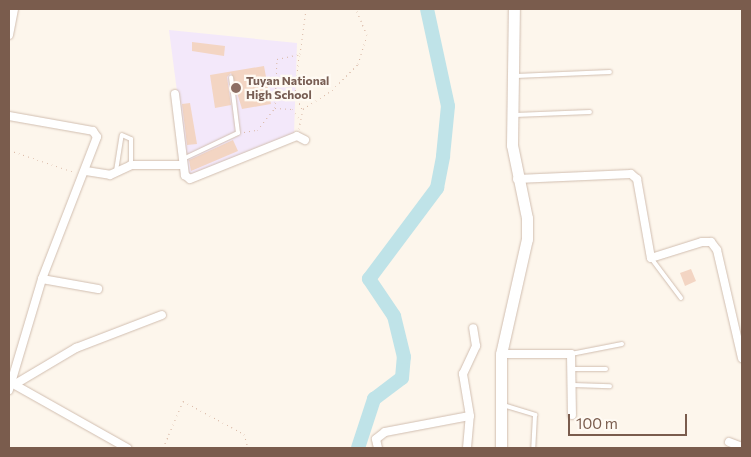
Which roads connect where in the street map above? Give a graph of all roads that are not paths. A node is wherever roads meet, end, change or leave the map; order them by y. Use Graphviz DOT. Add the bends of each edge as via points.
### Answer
graph roads {
  1 [pos="14,9"];
  2 [pos="514,9"];
  3 [pos="9,35"];
  4 [pos="610,72"];
  5 [pos="513,76"];
  6 [pos="230,77"];
  7 [pos="176,94"];
  8 [pos="590,112"];
  9 [pos="512,115"];
  10 [pos="9,116"];
  11 [pos="301,138"];
  12 [pos="183,162"];
  13 [pos="131,165"];
  14 [pos="86,173"];
  15 [pos="116,174"];
  16 [pos="517,179"];
  17 [pos="652,258"];
  18 [pos="42,279"];
  19 [pos="98,289"];
  20 [pos="681,298"];
  21 [pos="162,314"];
  22 [pos="473,328"];
  23 [pos="622,344"];
  24 [pos="742,353"];
  25 [pos="501,354"];
  26 [pos="571,354"];
  27 [pos="573,369"];
  28 [pos="606,369"];
  29 [pos="17,383"];
  30 [pos="573,385"];
  31 [pos="610,386"];
  32 [pos="9,390"];
  33 [pos="499,404"];
  34 [pos="572,414"];
  35 [pos="470,416"];
  36 [pos="730,442"];
  37 [pos="742,447"];
  38 [pos="127,448"];
  39 [pos="378,448"];
  40 [pos="467,448"];
  41 [pos="501,448"];
  42 [pos="533,448"];
  1 -- 3 [label="street"];
  2 -- 5 [label="street"];
  4 -- 5 [label="lane"];
  5 -- 9 [label="street"];
  6 -- 12 [label="lane" via="238,133"];
  7 -- 12 [label="street"];
  8 -- 9 [label="lane"];
  9 -- 16 [label="street"];
  10 -- 14 [label="street" via="93,131 97,137"];
  11 -- 12 [label="street" via="190,179"];
  12 -- 13 [label="street"];
  13 -- 15 [label="street"];
  13 -- 15 [label="lane" via="131,139 122,135"];
  14 -- 15 [label="street"];
  14 -- 18 [label="street"];
  16 -- 17 [label="street" via="631,174 637,179"];
  16 -- 25 [label="street" via="527,218 527,239"];
  17 -- 20 [label="lane"];
  17 -- 24 [label="street" via="711,242"];
  18 -- 19 [label="street"];
  18 -- 32 [label="street"];
  21 -- 29 [label="street" via="76,348"];
  22 -- 35 [label="street" via="476,346 463,374"];
  23 -- 26 [label="lane"];
  25 -- 26 [label="street"];
  25 -- 33 [label="street"];
  26 -- 27 [label="street"];
  27 -- 28 [label="lane"];
  27 -- 30 [label="street"];
  29 -- 32 [label="street"];
  29 -- 38 [label="street"];
  30 -- 31 [label="lane"];
  30 -- 34 [label="street"];
  33 -- 41 [label="street"];
  33 -- 42 [label="lane" via="532,412"];
  35 -- 39 [label="street" via="384,432 376,439"];
  35 -- 40 [label="street"];
  36 -- 37 [label="street"];
}
